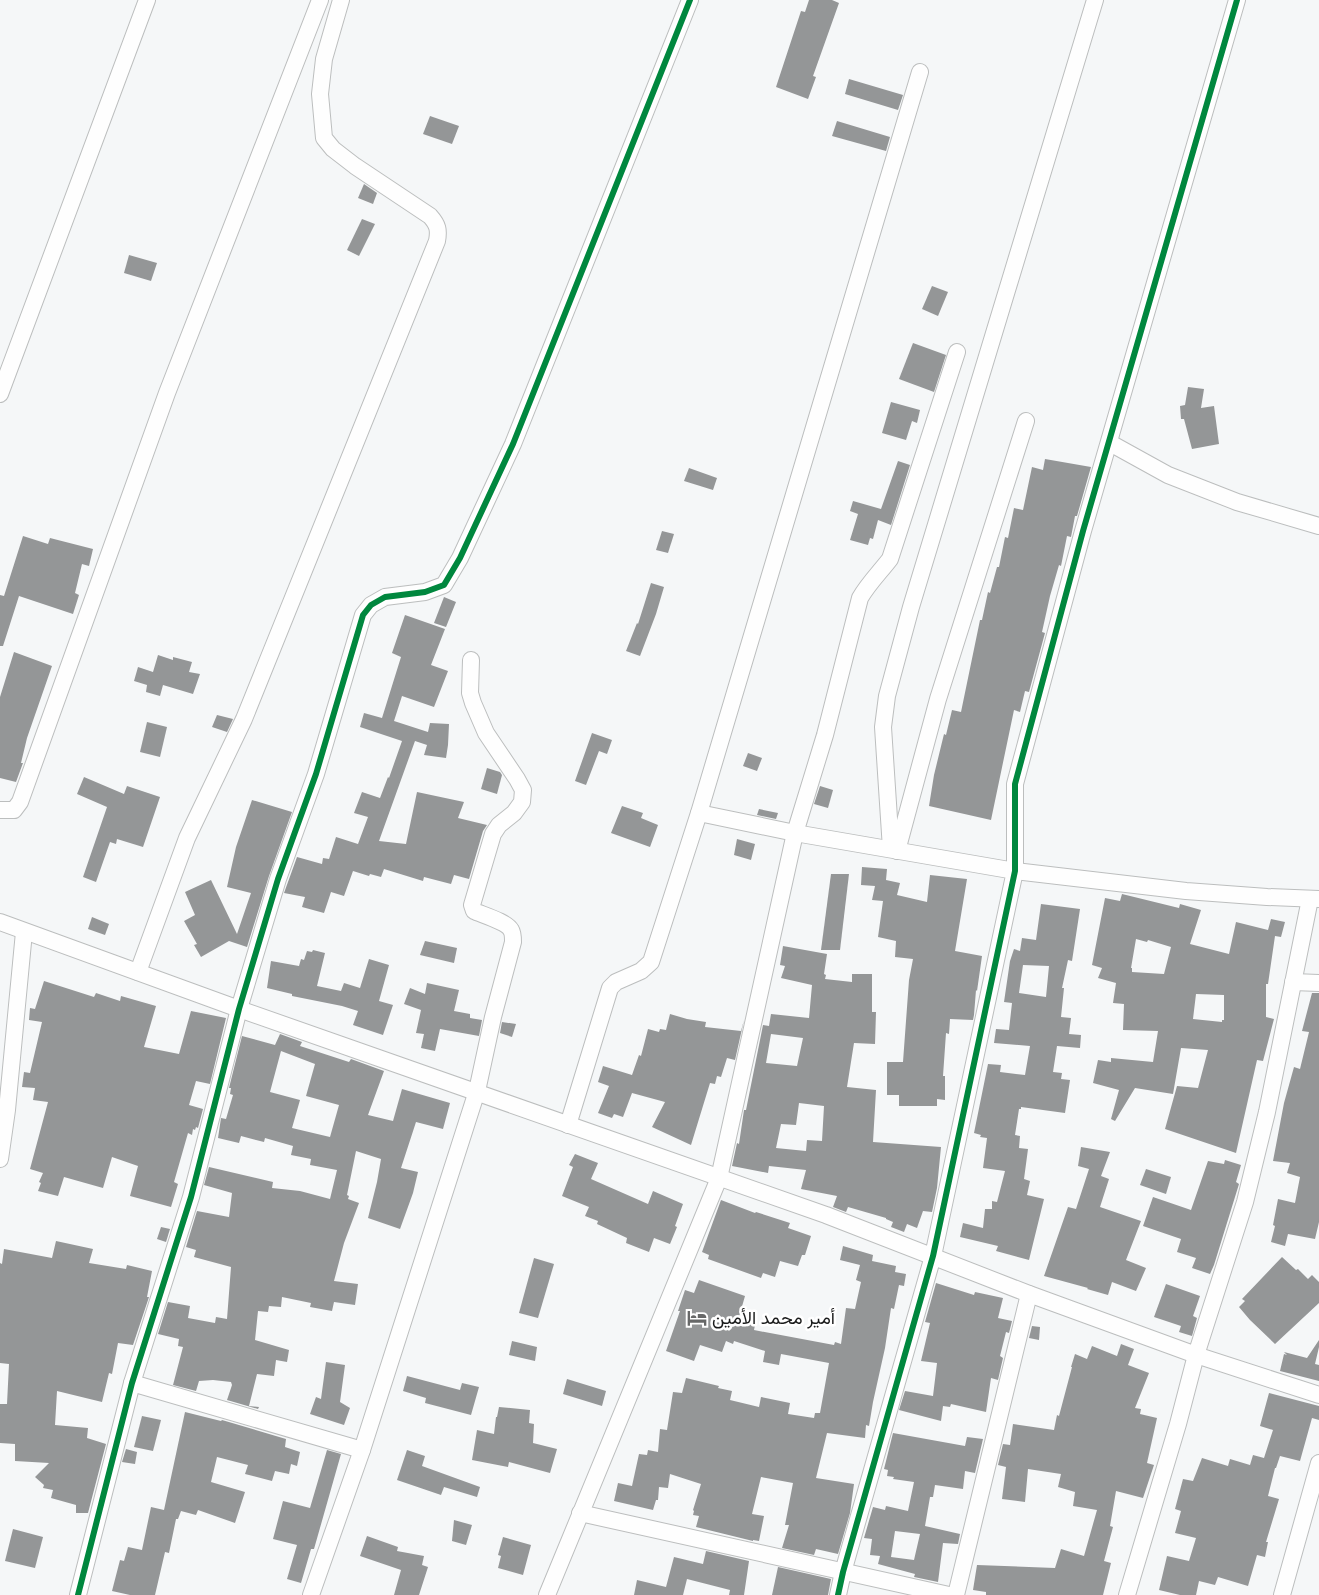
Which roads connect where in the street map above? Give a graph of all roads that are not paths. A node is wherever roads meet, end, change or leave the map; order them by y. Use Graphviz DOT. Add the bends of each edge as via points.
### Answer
graph roads {
  1 [pos="147,0"];
  2 [pos="320,0"];
  3 [pos="341,0"];
  4 [pos="690,0"];
  5 [pos="1095,0"];
  6 [pos="1238,0"];
  7 [pos="920,72"];
  8 [pos="958,352"];
  9 [pos="0,394"];
  10 [pos="1026,420"];
  11 [pos="1110,443"];
  12 [pos="1319,526"];
  13 [pos="471,660"];
  14 [pos="0,810"];
  15 [pos="700,813"];
  16 [pos="796,833"];
  17 [pos="894,850"];
  18 [pos="1015,870"];
  19 [pos="1314,899"];
  20 [pos="0,922"];
  21 [pos="24,932"];
  22 [pos="138,972"];
  23 [pos="1293,982"];
  24 [pos="1319,983"];
  25 [pos="239,1009"];
  26 [pos="477,1092"];
  27 [pos="568,1125"];
  28 [pos="0,1159"];
  29 [pos="719,1178"];
  30 [pos="933,1256"];
  31 [pos="1029,1294"];
  32 [pos="1196,1355"];
  33 [pos="132,1383"];
  34 [pos="1319,1395"];
  35 [pos="362,1450"];
  36 [pos="1319,1463"];
  37 [pos="580,1513"];
  38 [pos="843,1572"];
  39 [pos="78,1595"];
  40 [pos="311,1595"];
  41 [pos="547,1595"];
  42 [pos="838,1595"];
  43 [pos="949,1595"];
  44 [pos="956,1595"];
  45 [pos="1127,1595"];
  46 [pos="1282,1595"];
  1 -- 9 [label="street"];
  2 -- 14 [label="street" via="167,392 20,802 14,810"];
  3 -- 22 [label="street" via="324,59 321,112 324,138 355,166 430,216 439,230 244,719 187,838"];
  4 -- 25 [label="street" via="513,444 460,558 444,585 425,592 385,597 371,605 363,615 316,774 278,879"];
  5 -- 17 [label="street" via="887,696 883,727"];
  6 -- 11 [label="street"];
  7 -- 15 [label="street"];
  8 -- 16 [label="street" via="890,559 860,598"];
  10 -- 17 [label="street"];
  11 -- 12 [label="street" via="1168,475 1237,502"];
  11 -- 18 [label="street" via="1015,784"];
  13 -- 26 [label="street" via="470,693 473,703 486,732 523,790 522,802 493,834 472,905 474,911 505,923 512,931 513,942"];
  15 -- 16 [label="street"];
  15 -- 27 [label="street" via="651,962 642,971 610,988"];
  16 -- 17 [label="street"];
  16 -- 29 [label="street"];
  17 -- 18 [label="street"];
  18 -- 19 [label="street" via="1186,890"];
  18 -- 30 [label="street"];
  19 -- 23 [label="street"];
  20 -- 21 [label="street"];
  21 -- 22 [label="street"];
  21 -- 28 [label="street"];
  22 -- 25 [label="street"];
  23 -- 24 [label="street"];
  23 -- 32 [label="street" via="1245,1202"];
  25 -- 26 [label="street"];
  25 -- 33 [label="street" via="191,1197"];
  26 -- 27 [label="street"];
  26 -- 35 [label="street"];
  27 -- 29 [label="street"];
  29 -- 30 [label="street"];
  29 -- 37 [label="street"];
  30 -- 31 [label="street"];
  30 -- 38 [label="street"];
  31 -- 32 [label="street"];
  31 -- 44 [label="street"];
  32 -- 34 [label="street"];
  32 -- 45 [label="street"];
  33 -- 35 [label="street"];
  33 -- 39 [label="street"];
  35 -- 40 [label="street"];
  36 -- 46 [label="street"];
  37 -- 38 [label="street"];
  37 -- 41 [label="street"];
  38 -- 42 [label="street"];
  38 -- 43 [label="street"];
}
